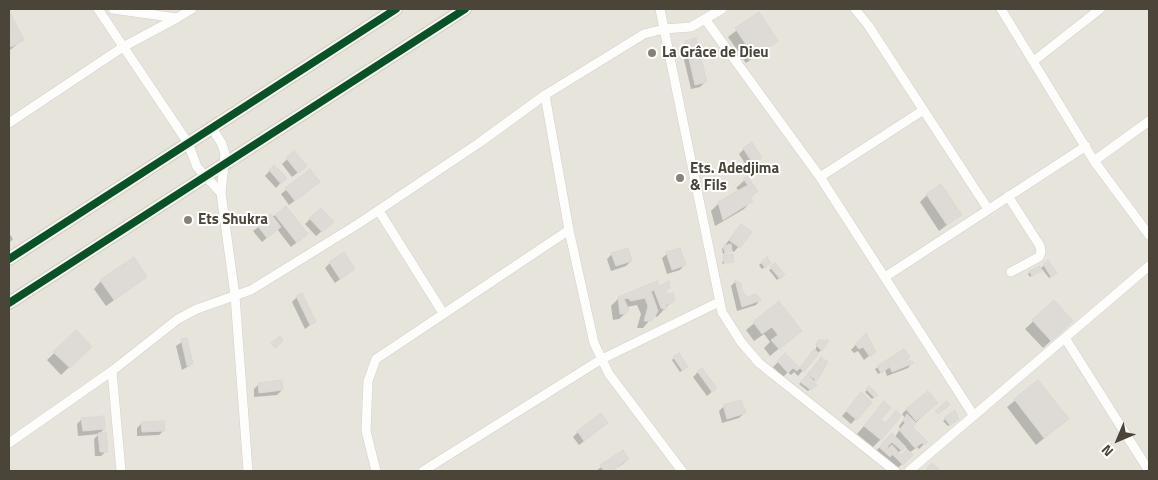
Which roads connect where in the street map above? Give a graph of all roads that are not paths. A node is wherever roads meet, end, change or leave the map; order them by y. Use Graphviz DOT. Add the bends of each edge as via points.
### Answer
graph roads {
  1 [pos="98,9"];
  2 [pos="113,9"];
  3 [pos="192,9"];
  4 [pos="396,9"];
  5 [pos="465,9"];
  6 [pos="660,9"];
  7 [pos="722,9"];
  8 [pos="855,9"];
  9 [pos="1001,9"];
  10 [pos="1100,9"];
  11 [pos="177,18"];
  12 [pos="706,19"];
  13 [pos="664,29"];
  14 [pos="123,47"];
  15 [pos="1035,60"];
  16 [pos="546,95"];
  17 [pos="922,111"];
  18 [pos="1149,121"];
  19 [pos="9,123"];
  20 [pos="212,128"];
  21 [pos="188,143"];
  22 [pos="1086,146"];
  23 [pos="1094,162"];
  24 [pos="225,163"];
  25 [pos="204,176"];
  26 [pos="820,178"];
  27 [pos="221,192"];
  28 [pos="1008,196"];
  29 [pos="988,209"];
  30 [pos="378,211"];
  31 [pos="569,230"];
  32 [pos="1149,235"];
  33 [pos="9,259"];
  34 [pos="1149,266"];
  35 [pos="1010,272"];
  36 [pos="885,277"];
  37 [pos="235,296"];
  38 [pos="719,302"];
  39 [pos="9,303"];
  40 [pos="443,312"];
  41 [pos="1065,338"];
  42 [pos="600,360"];
  43 [pos="112,370"];
  44 [pos="974,416"];
  45 [pos="9,443"];
  46 [pos="121,471"];
  47 [pos="248,471"];
  48 [pos="376,471"];
  49 [pos="423,471"];
  50 [pos="681,471"];
  51 [pos="895,471"];
  52 [pos="909,471"];
  53 [pos="1149,471"];
  1 -- 14 [label="street"];
  2 -- 11 [label="street"];
  3 -- 11 [label="street"];
  4 -- 20 [label="main road"];
  5 -- 24 [label="main road"];
  6 -- 13 [label="street"];
  7 -- 12 [label="street"];
  8 -- 17 [label="street"];
  9 -- 15 [label="street"];
  10 -- 15 [label="street"];
  11 -- 14 [label="street"];
  12 -- 13 [label="street" via="690,27"];
  12 -- 26 [label="street"];
  13 -- 16 [label="street" via="644,34"];
  13 -- 38 [label="street"];
  14 -- 19 [label="street"];
  14 -- 21 [label="street"];
  15 -- 22 [label="street"];
  16 -- 30 [label="street"];
  16 -- 31 [label="street"];
  17 -- 26 [label="street"];
  17 -- 29 [label="street"];
  18 -- 23 [label="street"];
  20 -- 21 [label="main road"];
  20 -- 24 [label="street" via="222,144"];
  21 -- 25 [label="street" via="191,156"];
  21 -- 33 [label="main road"];
  22 -- 23 [label="street"];
  22 -- 28 [label="street"];
  23 -- 32 [label="street"];
  24 -- 25 [label="main road"];
  24 -- 27 [label="street"];
  25 -- 27 [label="street"];
  25 -- 39 [label="main road"];
  26 -- 36 [label="street"];
  27 -- 37 [label="street"];
  28 -- 29 [label="street"];
  28 -- 35 [label="street" via="1041,252"];
  29 -- 36 [label="street"];
  30 -- 37 [label="street" via="251,290"];
  30 -- 40 [label="street"];
  31 -- 40 [label="street"];
  31 -- 42 [label="street" via="590,330"];
  34 -- 41 [label="street"];
  36 -- 44 [label="street"];
  37 -- 43 [label="street" via="178,319"];
  37 -- 47 [label="street"];
  38 -- 42 [label="street"];
  38 -- 51 [label="street" via="729,325 759,363"];
  40 -- 48 [label="street" via="383,353 372,366 368,381 366,431"];
  41 -- 44 [label="street"];
  41 -- 53 [label="street"];
  42 -- 49 [label="street"];
  42 -- 50 [label="street"];
  43 -- 45 [label="street"];
  43 -- 46 [label="street"];
  44 -- 52 [label="street"];
}
